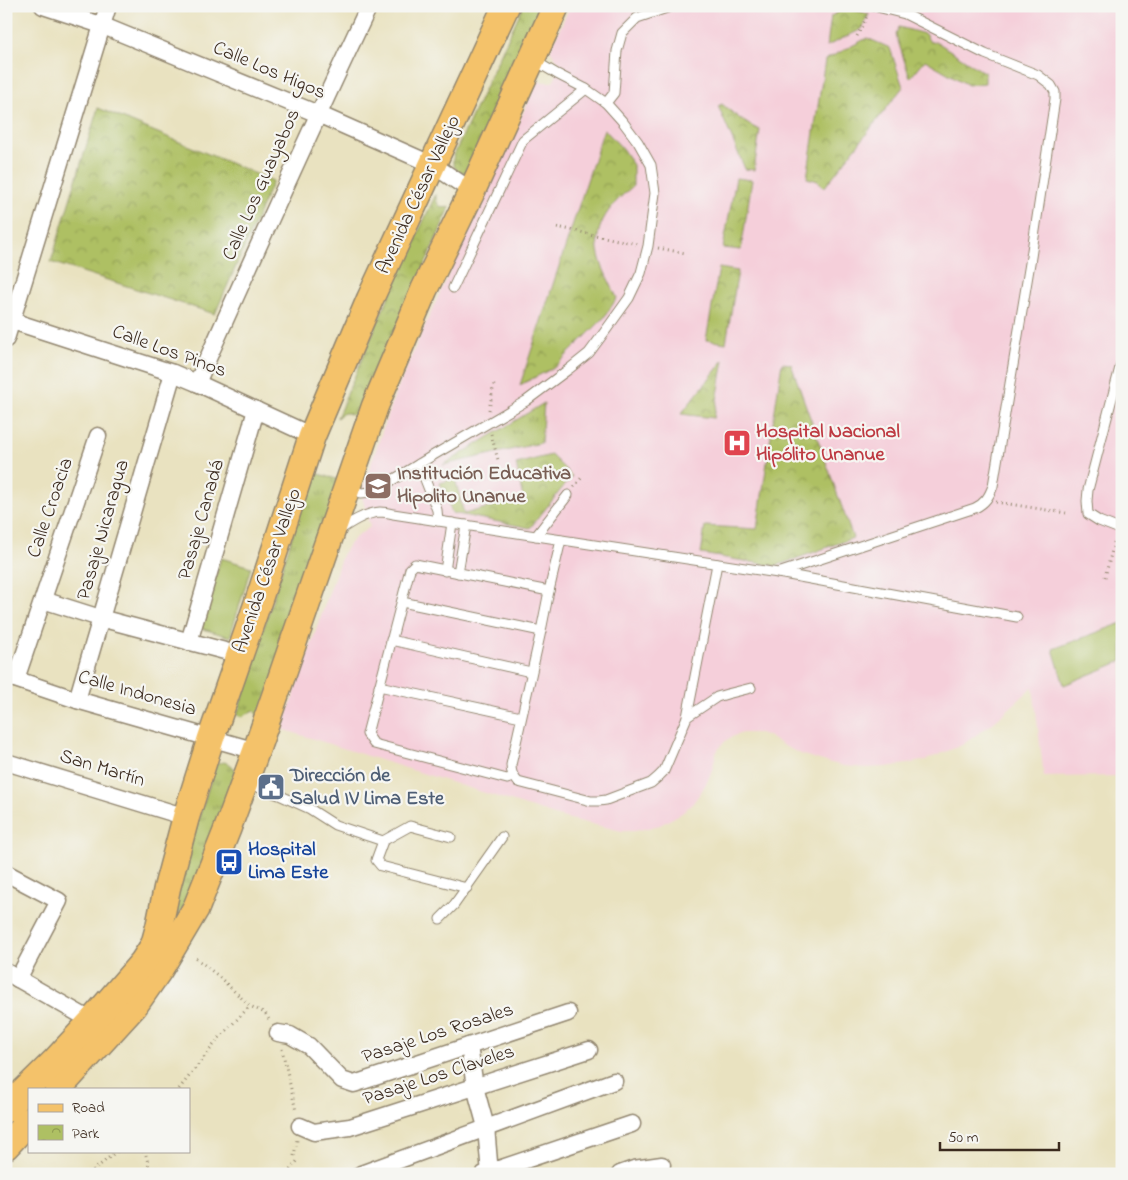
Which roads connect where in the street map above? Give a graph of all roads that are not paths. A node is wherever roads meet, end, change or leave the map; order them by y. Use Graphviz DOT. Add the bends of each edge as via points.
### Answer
graph roads {
  1 [pos="43,6"];
  2 [pos="108,6"];
  3 [pos="369,6"];
  4 [pos="506,6"];
  5 [pos="556,6"];
  6 [pos="674,6"];
  7 [pos="872,6"];
  8 [pos="101,25"];
  9 [pos="531,59"];
  10 [pos="586,89"];
  11 [pos="606,104"];
  12 [pos="318,114"];
  13 [pos="433,165"];
  14 [pos="472,191"];
  15 [pos="453,288"];
  16 [pos="9,319"];
  17 [pos="6,339"];
  18 [pos="1122,360"];
  19 [pos="173,373"];
  20 [pos="197,383"];
  21 [pos="256,410"];
  22 [pos="98,436"];
  23 [pos="312,436"];
  24 [pos="419,464"];
  25 [pos="347,486"];
  26 [pos="568,494"];
  27 [pos="438,521"];
  28 [pos="452,523"];
  29 [pos="466,525"];
  30 [pos="1120,530"];
  31 [pos="536,536"];
  32 [pos="329,537"];
  33 [pos="561,540"];
  34 [pos="717,564"];
  35 [pos="445,571"];
  36 [pos="458,573"];
  37 [pos="778,573"];
  38 [pos="549,591"];
  39 [pos="43,600"];
  40 [pos="402,602"];
  41 [pos="100,618"];
  42 [pos="1017,618"];
  43 [pos="541,631"];
  44 [pos="392,640"];
  45 [pos="189,642"];
  46 [pos="240,655"];
  47 [pos="531,672"];
  48 [pos="11,678"];
  49 [pos="380,686"];
  50 [pos="752,688"];
  51 [pos="76,700"];
  52 [pos="521,717"];
  53 [pos="687,717"];
  54 [pos="211,738"];
  55 [pos="256,751"];
  56 [pos="6,762"];
  57 [pos="513,777"];
  58 [pos="245,782"];
  59 [pos="186,817"];
  60 [pos="451,837"];
  61 [pos="502,837"];
  62 [pos="382,841"];
  63 [pos="6,873"];
  64 [pos="467,888"];
  65 [pos="440,919"];
  66 [pos="12,976"];
  67 [pos="568,1013"];
  68 [pos="92,1021"];
  69 [pos="278,1033"];
  70 [pos="469,1046"];
  71 [pos="589,1050"];
  72 [pos="614,1081"];
  73 [pos="475,1087"];
  74 [pos="59,1088"];
  75 [pos="12,1096"];
  76 [pos="28,1122"];
  77 [pos="632,1124"];
  78 [pos="300,1126"];
  79 [pos="486,1127"];
  80 [pos="6,1146"];
  81 [pos="662,1165"];
  82 [pos="488,1173"];
  83 [pos="361,1174"];
  84 [pos="620,1174"];
  1 -- 8 [label="street, Calle Los Higos"];
  2 -- 8 [label="street"];
  3 -- 12 [label="street, Calle Los Guayabos"];
  4 -- 13 [label="main road, Avenida César Vallejo"];
  5 -- 9 [label="main road"];
  6 -- 11 [label="lane" via="637,18 622,33 617,51 614,93"];
  7 -- 37 [label="lane" via="905,14 985,54 1038,75 1051,85 1054,92 998,458 990,494 986,501 974,508"];
  8 -- 12 [label="street, Calle Los Higos"];
  8 -- 16 [label="street"];
  9 -- 10 [label="lane"];
  9 -- 14 [label="main road"];
  10 -- 11 [label="lane"];
  10 -- 15 [label="lane" via="523,140"];
  11 -- 24 [label="lane" via="638,142 651,165 654,193 648,246 641,273 629,298 589,353 569,369 526,400"];
  12 -- 13 [label="street, Calle Los Higos"];
  12 -- 20 [label="street, Calle Los Guayabos"];
  13 -- 14 [label="street, Calle Los Higos"];
  13 -- 23 [label="main road, Avenida César Vallejo" via="370,299"];
  14 -- 25 [label="main road" via="385,381"];
  16 -- 17 [label="street"];
  16 -- 19 [label="street, Calle Los Pinos"];
  18 -- 30 [label="lane" via="1087,501 1088,514"];
  19 -- 20 [label="street, Calle Los Pinos"];
  19 -- 41 [label="street, Pasaje Nicaragua"];
  20 -- 21 [label="street, Calle Los Pinos"];
  21 -- 23 [label="street, Calle Los Pinos"];
  21 -- 45 [label="street, Pasaje Canadá"];
  22 -- 39 [label="street, Calle Croacia"];
  23 -- 46 [label="main road, Avenida César Vallejo"];
  24 -- 25 [label="lane" via="372,492 361,493"];
  24 -- 27 [label="lane" via="437,510"];
  25 -- 32 [label="main road"];
  26 -- 31 [label="lane"];
  27 -- 28 [label="lane"];
  27 -- 32 [label="lane" via="379,512 349,524"];
  28 -- 29 [label="lane"];
  28 -- 35 [label="lane"];
  29 -- 31 [label="lane"];
  29 -- 36 [label="lane"];
  31 -- 33 [label="lane"];
  32 -- 55 [label="main road"];
  33 -- 34 [label="lane"];
  33 -- 38 [label="lane"];
  34 -- 37 [label="lane"];
  34 -- 53 [label="lane"];
  35 -- 36 [label="lane"];
  35 -- 40 [label="lane" via="415,564 410,569"];
  36 -- 38 [label="lane"];
  37 -- 42 [label="lane"];
  38 -- 43 [label="lane"];
  39 -- 41 [label="street"];
  39 -- 48 [label="street, Calle Croacia"];
  40 -- 43 [label="lane"];
  40 -- 44 [label="lane"];
  41 -- 45 [label="street"];
  41 -- 51 [label="street, Pasaje Nicaragua"];
  43 -- 47 [label="lane"];
  44 -- 47 [label="lane"];
  44 -- 49 [label="lane"];
  45 -- 46 [label="street"];
  46 -- 54 [label="main road, Avenida César Vallejo"];
  47 -- 52 [label="lane"];
  48 -- 51 [label="street, Calle Indonesia"];
  49 -- 52 [label="lane"];
  49 -- 57 [label="lane" via="367,734 374,744 507,779"];
  50 -- 53 [label="lane" via="717,697"];
  51 -- 54 [label="street, Calle Indonesia"];
  52 -- 57 [label="lane" via="511,765"];
  53 -- 57 [label="lane" via="664,771 650,783 606,800 591,801 518,782"];
  54 -- 55 [label="street, Calle Indonesia"];
  54 -- 59 [label="main road, Avenida César Vallejo"];
  55 -- 58 [label="main road"];
  56 -- 59 [label="street, San Martín"];
  58 -- 62 [label="lane" via="310,809 335,824"];
  58 -- 74 [label="main road" via="196,908 180,936 134,1006"];
  59 -- 68 [label="main road, Avenida César Vallejo" via="154,945"];
  60 -- 62 [label="lane" via="410,826"];
  61 -- 64 [label="lane"];
  62 -- 64 [label="lane" via="376,860 381,866"];
  63 -- 66 [label="street" via="60,901"];
  64 -- 65 [label="lane"];
  66 -- 68 [label="street"];
  67 -- 70 [label="street, Pasaje Los Rosales"];
  68 -- 75 [label="main road, Avenida César Vallejo"];
  69 -- 70 [label="street, Pasaje Los Rosales" via="290,1034 309,1046 342,1080 354,1084"];
  70 -- 73 [label="street"];
  71 -- 73 [label="street, Pasaje Los Claveles"];
  72 -- 79 [label="street"];
  73 -- 78 [label="street, Pasaje Los Claveles" via="350,1127 314,1132"];
  73 -- 79 [label="street"];
  76 -- 80 [label="main road"];
  77 -- 82 [label="street"];
  79 -- 82 [label="street"];
  79 -- 83 [label="street"];
  81 -- 84 [label="street"];
}
